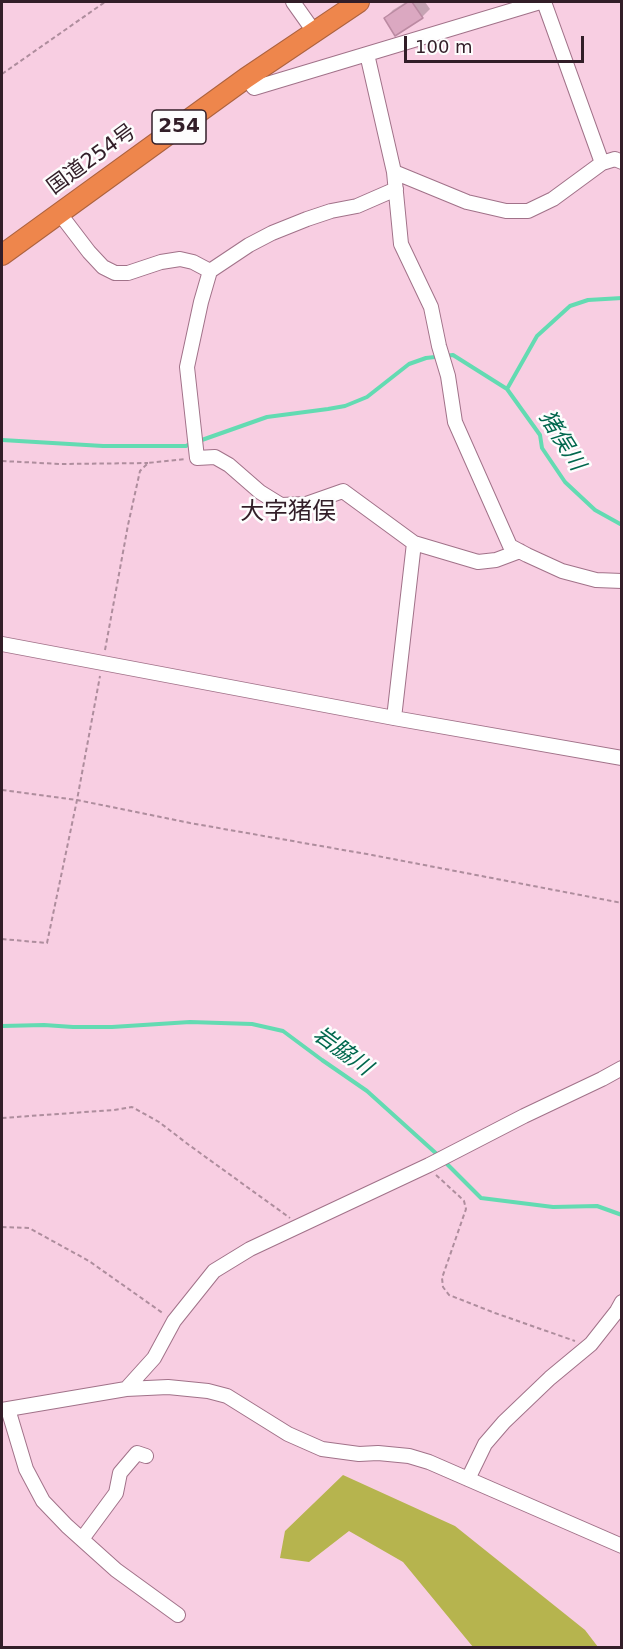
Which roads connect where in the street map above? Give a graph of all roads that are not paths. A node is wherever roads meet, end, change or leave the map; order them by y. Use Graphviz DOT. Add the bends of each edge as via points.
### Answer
graph roads {
  1 [pos="293,2"];
  2 [pos="359,2"];
  3 [pos="542,2"];
  4 [pos="315,33"];
  5 [pos="367,54"];
  6 [pos="246,78"];
  7 [pos="621,162"];
  8 [pos="602,163"];
  9 [pos="394,172"];
  10 [pos="396,189"];
  11 [pos="60,214"];
  12 [pos="2,255"];
  13 [pos="210,271"];
  14 [pos="414,543"];
  15 [pos="520,552"];
  16 [pos="621,580"];
  17 [pos="2,644"];
  18 [pos="394,718"];
  19 [pos="621,758"];
  20 [pos="621,1068"];
  21 [pos="621,1302"];
  22 [pos="126,1389"];
  23 [pos="4,1409"];
  24 [pos="146,1456"];
  25 [pos="468,1479"];
  26 [pos="82,1539"];
  27 [pos="621,1546"];
  28 [pos="178,1615"];
  1 -- 4 [label="street"];
  2 -- 4 [label="highway, 国道254号 / 254"];
  3 -- 5 [label="street"];
  3 -- 8 [label="street"];
  4 -- 6 [label="highway, 国道254号 / 254"];
  5 -- 6 [label="street" via="254,88"];
  5 -- 9 [label="street"];
  6 -- 11 [label="highway, 国道254号 / 254"];
  7 -- 8 [label="street" via="615,159"];
  8 -- 9 [label="street" via="553,199 528,211 506,211 467,201"];
  9 -- 10 [label="street"];
  10 -- 13 [label="street" via="272,233"];
  10 -- 15 [label="street" via="400,244 431,307 455,422 510,546"];
  11 -- 12 [label="highway, 国道254号 / 254"];
  11 -- 13 [label="street" via="88,252 115,273 180,259"];
  13 -- 14 [label="street" via="187,367 198,458 215,457 229,465 280,505 306,504 343,491"];
  14 -- 15 [label="street" via="478,562"];
  14 -- 18 [label="street"];
  15 -- 16 [label="street" via="562,571 596,580"];
  17 -- 18 [label="street"];
  18 -- 19 [label="street"];
  20 -- 22 [label="street" via="250,1249 214,1271 174,1321 154,1358"];
  21 -- 25 [label="street" via="589,1346 504,1422 485,1444"];
  22 -- 23 [label="street"];
  22 -- 25 [label="street" via="168,1387 227,1396 288,1434 322,1449 409,1456"];
  23 -- 26 [label="street" via="26,1469 43,1501"];
  24 -- 26 [label="street" via="137,1454 120,1473 116,1493"];
  25 -- 27 [label="street"];
  26 -- 28 [label="street"];
}
